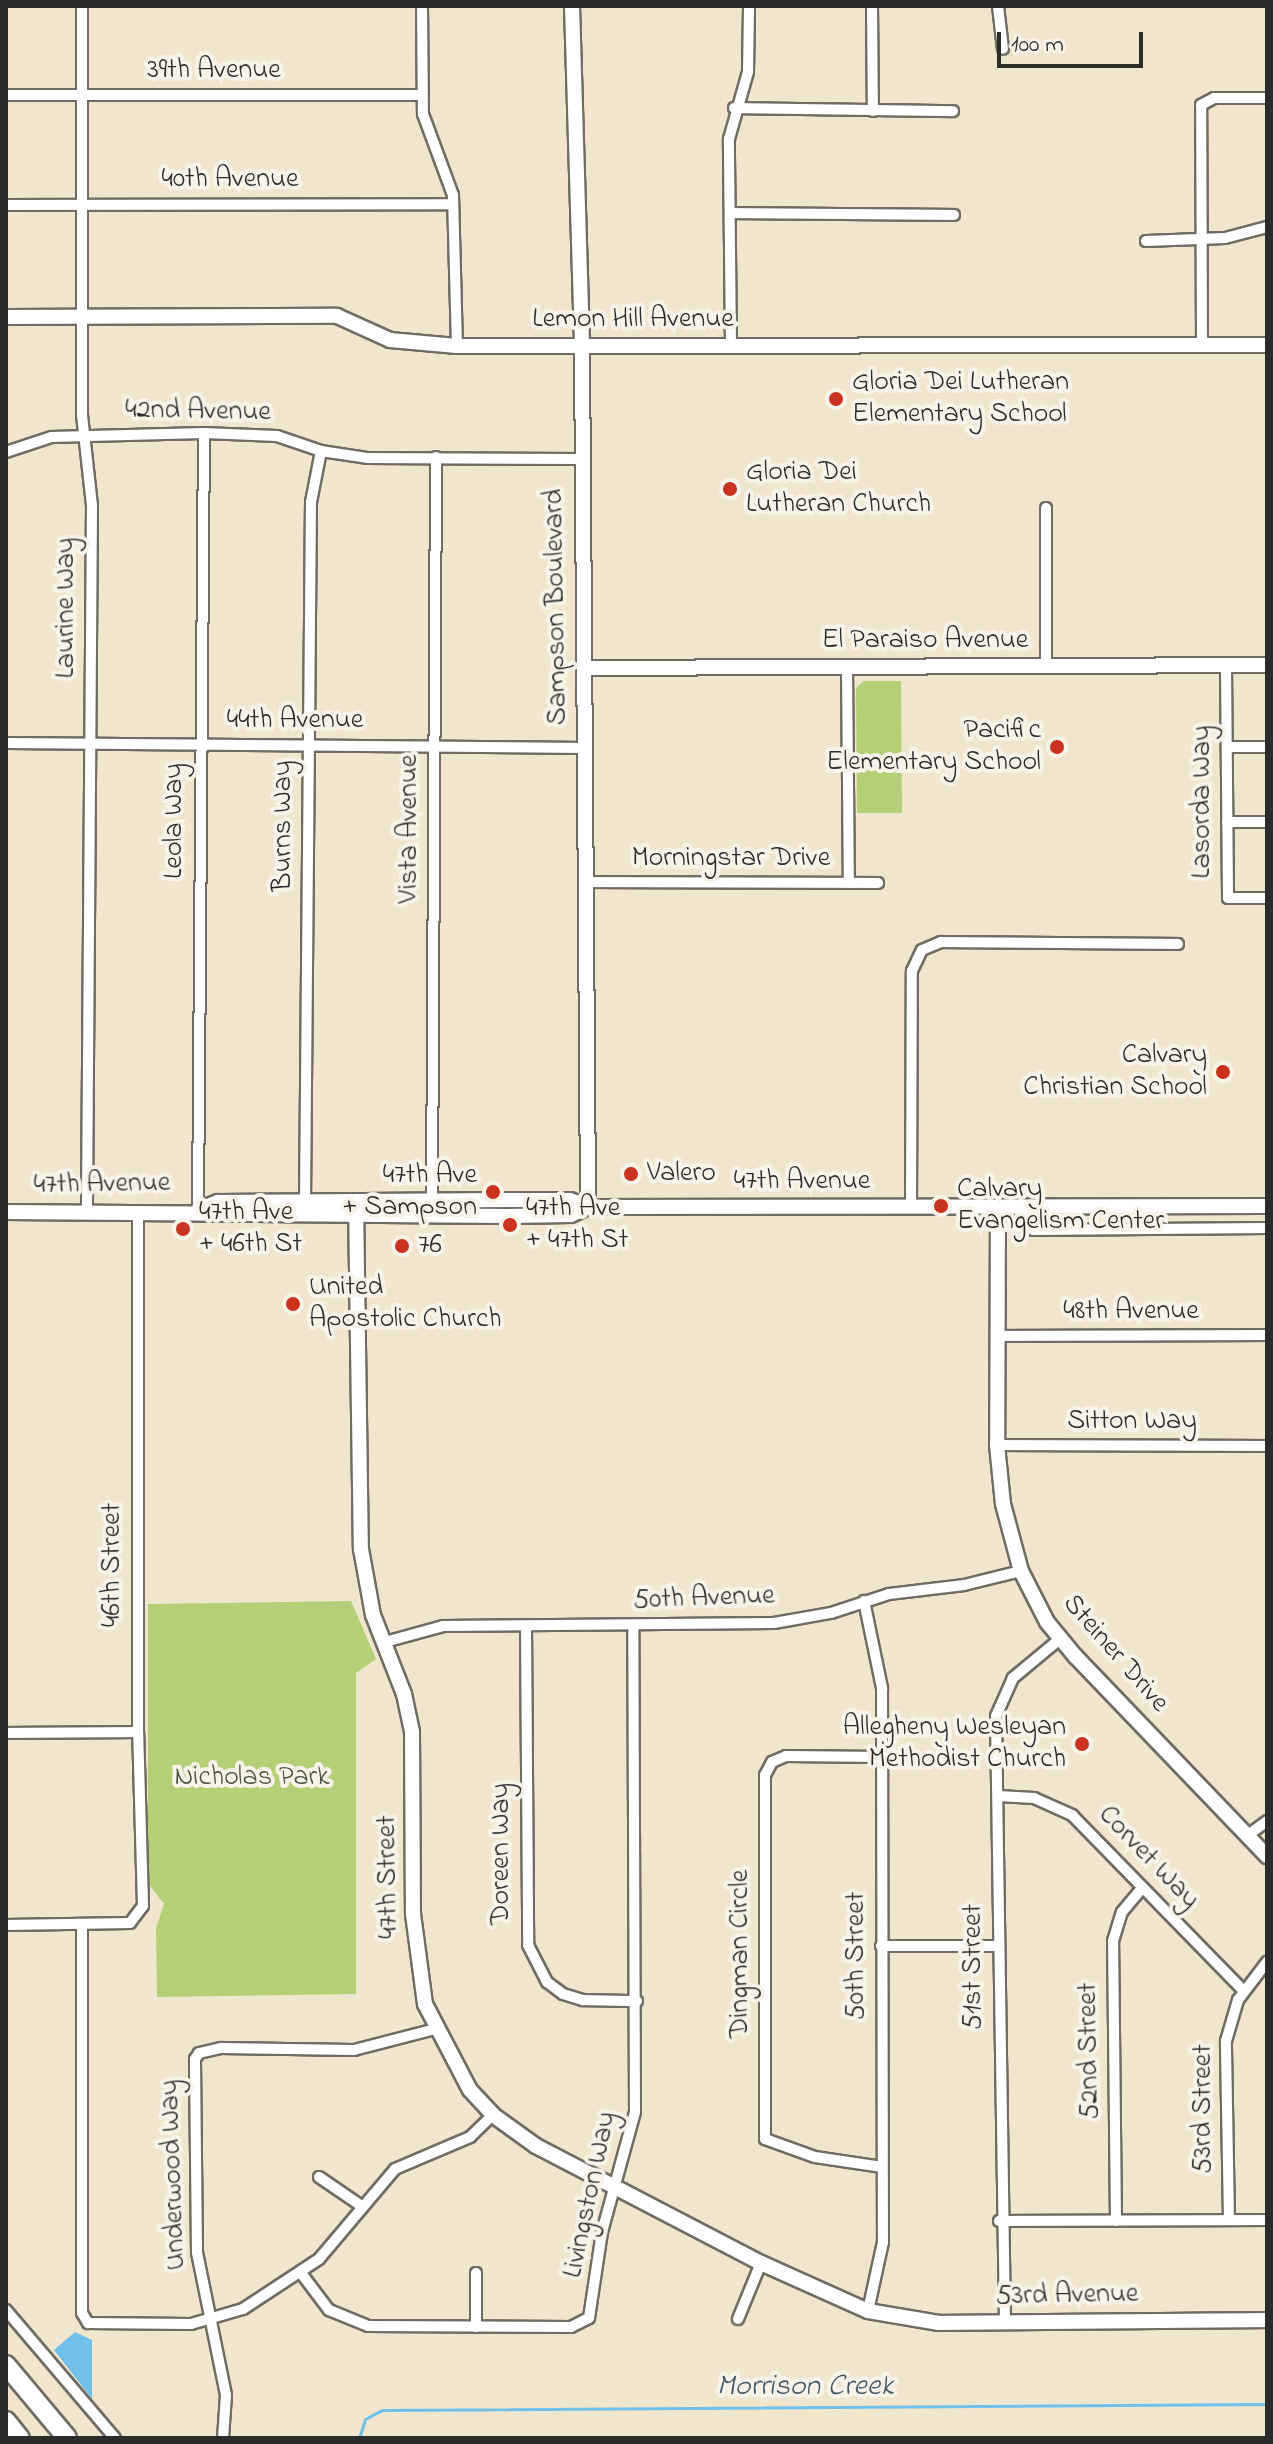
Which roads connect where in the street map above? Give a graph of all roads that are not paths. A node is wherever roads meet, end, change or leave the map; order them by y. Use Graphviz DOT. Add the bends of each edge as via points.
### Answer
graph roads {
  1 [pos="82,6"];
  2 [pos="422,6"];
  3 [pos="572,6"];
  4 [pos="749,6"];
  5 [pos="872,6"];
  6 [pos="998,6"];
  7 [pos="1003,49"];
  8 [pos="6,95"];
  9 [pos="82,95"];
  10 [pos="422,95"];
  11 [pos="1267,98"];
  12 [pos="734,108"];
  13 [pos="873,111"];
  14 [pos="953,111"];
  15 [pos="81,204"];
  16 [pos="453,204"];
  17 [pos="6,205"];
  18 [pos="731,213"];
  19 [pos="954,215"];
  20 [pos="1267,227"];
  21 [pos="1200,240"];
  22 [pos="1146,241"];
  23 [pos="82,316"];
  24 [pos="6,317"];
  25 [pos="1202,344"];
  26 [pos="582,345"];
  27 [pos="1267,345"];
  28 [pos="457,346"];
  29 [pos="731,346"];
  30 [pos="204,433"];
  31 [pos="88,435"];
  32 [pos="321,451"];
  33 [pos="6,452"];
  34 [pos="436,457"];
  35 [pos="581,459"];
  36 [pos="1046,508"];
  37 [pos="1267,665"];
  38 [pos="1046,666"];
  39 [pos="1226,666"];
  40 [pos="584,668"];
  41 [pos="847,668"];
  42 [pos="6,743"];
  43 [pos="90,743"];
  44 [pos="199,744"];
  45 [pos="309,745"];
  46 [pos="434,746"];
  47 [pos="1227,747"];
  48 [pos="1267,747"];
  49 [pos="585,748"];
  50 [pos="1227,822"];
  51 [pos="1267,822"];
  52 [pos="585,882"];
  53 [pos="849,883"];
  54 [pos="878,883"];
  55 [pos="1267,898"];
  56 [pos="1178,944"];
  57 [pos="356,1201"];
  58 [pos="432,1201"];
  59 [pos="305,1202"];
  60 [pos="1267,1206"];
  61 [pos="588,1207"];
  62 [pos="911,1208"];
  63 [pos="998,1208"];
  64 [pos="1017,1208"];
  65 [pos="198,1210"];
  66 [pos="138,1211"];
  67 [pos="6,1212"];
  68 [pos="87,1212"];
  69 [pos="218,1217"];
  70 [pos="356,1217"];
  71 [pos="1267,1228"];
  72 [pos="1267,1335"];
  73 [pos="996,1336"];
  74 [pos="997,1445"];
  75 [pos="1267,1446"];
  76 [pos="1021,1571"];
  77 [pos="864,1601"];
  78 [pos="633,1625"];
  79 [pos="526,1626"];
  80 [pos="1061,1638"];
  81 [pos="385,1642"];
  82 [pos="138,1732"];
  83 [pos="6,1733"];
  84 [pos="882,1757"];
  85 [pos="998,1796"];
  86 [pos="1267,1821"];
  87 [pos="1248,1835"];
  88 [pos="1267,1856"];
  89 [pos="1142,1888"];
  90 [pos="6,1925"];
  91 [pos="82,1925"];
  92 [pos="881,1946"];
  93 [pos="998,1946"];
  94 [pos="1267,1962"];
  95 [pos="1244,1991"];
  96 [pos="637,2001"];
  97 [pos="435,2029"];
  98 [pos="493,2115"];
  99 [pos="882,2167"];
  100 [pos="319,2177"];
  101 [pos="614,2189"];
  102 [pos="363,2207"];
  103 [pos="1229,2220"];
  104 [pos="1267,2220"];
  105 [pos="999,2221"];
  106 [pos="1116,2221"];
  107 [pos="761,2263"];
  108 [pos="301,2273"];
  109 [pos="476,2273"];
  110 [pos="6,2310"];
  111 [pos="868,2311"];
  112 [pos="738,2319"];
  113 [pos="1267,2320"];
  114 [pos="210,2321"];
  115 [pos="1005,2323"];
  116 [pos="476,2327"];
  117 [pos="6,2365"];
  118 [pos="6,2421"];
  119 [pos="20,2438"];
  120 [pos="67,2438"];
  121 [pos="115,2438"];
  122 [pos="223,2438"];
  1 -- 9 [label="street, Laurine Way"];
  2 -- 10 [label="street"];
  3 -- 26 [label="street, Sampson Boulevard"];
  4 -- 12 [label="street" via="748,72"];
  5 -- 13 [label="street"];
  6 -- 7 [label="street"];
  8 -- 9 [label="street, 39th Avenue"];
  9 -- 10 [label="street, 39th Avenue"];
  9 -- 15 [label="street, Laurine Way"];
  10 -- 16 [label="street" via="425,125 448,174"];
  11 -- 21 [label="street" via="1214,98 1201,105"];
  12 -- 13 [label="street"];
  12 -- 18 [label="street"];
  13 -- 14 [label="street"];
  15 -- 16 [label="street, 40th Avenue"];
  15 -- 17 [label="street, 40th Avenue"];
  15 -- 23 [label="street, Laurine Way"];
  16 -- 28 [label="street"];
  18 -- 19 [label="street"];
  18 -- 29 [label="street"];
  20 -- 21 [label="street"];
  21 -- 22 [label="street"];
  21 -- 25 [label="street"];
  23 -- 24 [label="street, Lemon Hill Avenue"];
  23 -- 28 [label="street, Lemon Hill Avenue" via="337,316 390,340"];
  23 -- 31 [label="street, Laurine Way" via="82,415"];
  25 -- 27 [label="street, Lemon Hill Avenue"];
  25 -- 29 [label="street, Lemon Hill Avenue"];
  26 -- 28 [label="street, Lemon Hill Avenue"];
  26 -- 29 [label="street, Lemon Hill Avenue"];
  26 -- 35 [label="street, Sampson Boulevard"];
  30 -- 31 [label="street, 42nd Avenue"];
  30 -- 32 [label="street, 42nd Avenue" via="277,436"];
  30 -- 44 [label="street, Leola Way"];
  31 -- 33 [label="street, 42nd Avenue" via="51,437"];
  31 -- 43 [label="street, Laurine Way"];
  32 -- 34 [label="street, 42nd Avenue" via="368,458"];
  32 -- 45 [label="street, Burns Way" via="311,502"];
  34 -- 35 [label="street, 42nd Avenue"];
  34 -- 46 [label="street, Vista Avenue"];
  35 -- 40 [label="street, Sampson Boulevard"];
  36 -- 38 [label="street"];
  37 -- 39 [label="street, El Paraiso Avenue"];
  38 -- 39 [label="street, El Paraiso Avenue"];
  38 -- 41 [label="street, El Paraiso Avenue"];
  39 -- 47 [label="street, Lasorda Way"];
  40 -- 41 [label="street, El Paraiso Avenue"];
  40 -- 49 [label="street, Sampson Boulevard"];
  41 -- 53 [label="street"];
  42 -- 43 [label="street, 44th Avenue"];
  43 -- 44 [label="street, 44th Avenue"];
  43 -- 68 [label="street, Laurine Way"];
  44 -- 45 [label="street, 44th Avenue"];
  44 -- 65 [label="street, Leola Way"];
  45 -- 46 [label="street, 44th Avenue"];
  45 -- 59 [label="street, Burns Way"];
  46 -- 49 [label="street, 44th Avenue"];
  46 -- 58 [label="street, Vista Avenue"];
  47 -- 48 [label="street"];
  47 -- 50 [label="street, Lasorda Way"];
  49 -- 52 [label="street, Sampson Boulevard"];
  50 -- 51 [label="street"];
  50 -- 55 [label="street, Lasorda Way" via="1228,898"];
  52 -- 53 [label="street, Morningstar Drive"];
  52 -- 61 [label="street, Sampson Boulevard"];
  53 -- 54 [label="street, Morningstar Drive"];
  56 -- 62 [label="street" via="941,942 922,950 912,971"];
  57 -- 58 [label="street, 47th Avenue"];
  57 -- 59 [label="street, 47th Avenue"];
  57 -- 70 [label="street, 47th Street"];
  58 -- 61 [label="street, 47th Avenue" via="570,1200"];
  59 -- 65 [label="street, 47th Avenue" via="218,1202"];
  59 -- 69 [label="street" via="297,1209 240,1210"];
  60 -- 64 [label="street, 47th Avenue"];
  61 -- 62 [label="street, 47th Avenue"];
  61 -- 70 [label="street, 47th Avenue" via="571,1215"];
  62 -- 63 [label="street, 47th Avenue"];
  63 -- 64 [label="street, 47th Avenue"];
  63 -- 73 [label="street, Steiner Drive"];
  64 -- 71 [label="street" via="1033,1230"];
  65 -- 66 [label="street, 47th Avenue"];
  65 -- 69 [label="street, 47th Avenue"];
  66 -- 68 [label="street, 47th Avenue"];
  66 -- 82 [label="street, 46th Street"];
  67 -- 68 [label="street, 47th Avenue"];
  69 -- 70 [label="street, 47th Avenue"];
  70 -- 81 [label="street, 47th Street" via="361,1549 367,1592"];
  72 -- 73 [label="street, 48th Avenue"];
  73 -- 74 [label="street, Steiner Drive"];
  74 -- 75 [label="street, Sitton Way"];
  74 -- 76 [label="street, Steiner Drive" via="1003,1504"];
  76 -- 77 [label="street, 50th Avenue"];
  76 -- 80 [label="street, Steiner Drive"];
  77 -- 78 [label="street, 50th Avenue" via="774,1623"];
  77 -- 84 [label="street, 50th Street" via="882,1677"];
  78 -- 79 [label="street, 50th Avenue"];
  78 -- 96 [label="street, Livingston Way"];
  79 -- 81 [label="street, 50th Avenue" via="427,1627"];
  79 -- 96 [label="street, Doreen Way" via="528,1945 547,1982 563,1994 593,2001"];
  80 -- 85 [label="street, 51st Street" via="1020,1670 1002,1696 995,1727"];
  80 -- 87 [label="street, Steiner Drive"];
  81 -- 97 [label="street, 47th Street" via="412,1732 415,1947"];
  82 -- 83 [label="street"];
  82 -- 91 [label="street, 46th Street" via="140,1918"];
  84 -- 92 [label="street, 50th Street"];
  84 -- 99 [label="street, Dingman Circle" via="778,1758 767,1767 765,1791 765,2139 815,2157"];
  85 -- 89 [label="street, Corvet Way" via="1034,1798 1063,1809"];
  85 -- 93 [label="street, 51st Street"];
  86 -- 87 [label="street"];
  87 -- 88 [label="street, Steiner Drive"];
  89 -- 95 [label="street, Corvet Way"];
  89 -- 106 [label="street, 52nd Street" via="1122,1912 1113,1941"];
  90 -- 91 [label="street"];
  91 -- 114 [label="street" via="82,2313 88,2323 165,2326"];
  92 -- 93 [label="street"];
  92 -- 99 [label="street, 50th Street"];
  93 -- 105 [label="street, 51st Street"];
  94 -- 95 [label="street, 53rd Street"];
  95 -- 103 [label="street, 53rd Street" via="1230,2020 1225,2052"];
  96 -- 101 [label="street, Livingston Way" via="634,2124"];
  97 -- 98 [label="street, 47th Street" via="456,2069"];
  97 -- 114 [label="street, Underwood Way" via="354,2050 221,2048 199,2053 193,2072 196,2229"];
  98 -- 101 [label="street, 47th Street" via="526,2141"];
  98 -- 102 [label="street" via="470,2137 395,2169"];
  99 -- 111 [label="street, 50th Street" via="882,2255"];
  100 -- 102 [label="street"];
  101 -- 107 [label="street, 47th Street"];
  101 -- 116 [label="street, Livingston Way" via="589,2318 571,2327"];
  102 -- 108 [label="street"];
  103 -- 104 [label="street"];
  103 -- 106 [label="street"];
  105 -- 106 [label="street"];
  105 -- 115 [label="street, 51st Street"];
  107 -- 111 [label="street, 47th Street"];
  107 -- 112 [label="street"];
  108 -- 114 [label="street" via="251,2305"];
  108 -- 116 [label="street, Livingston Way" via="329,2310 357,2324"];
  109 -- 116 [label="street"];
  110 -- 121 [label="street"];
  111 -- 115 [label="street, 53rd Avenue" via="924,2322"];
  113 -- 115 [label="street, 53rd Avenue"];
  114 -- 122 [label="street, Underwood Way" via="226,2395"];
  117 -- 120 [label="highway"];
  118 -- 119 [label="highway"];
}
